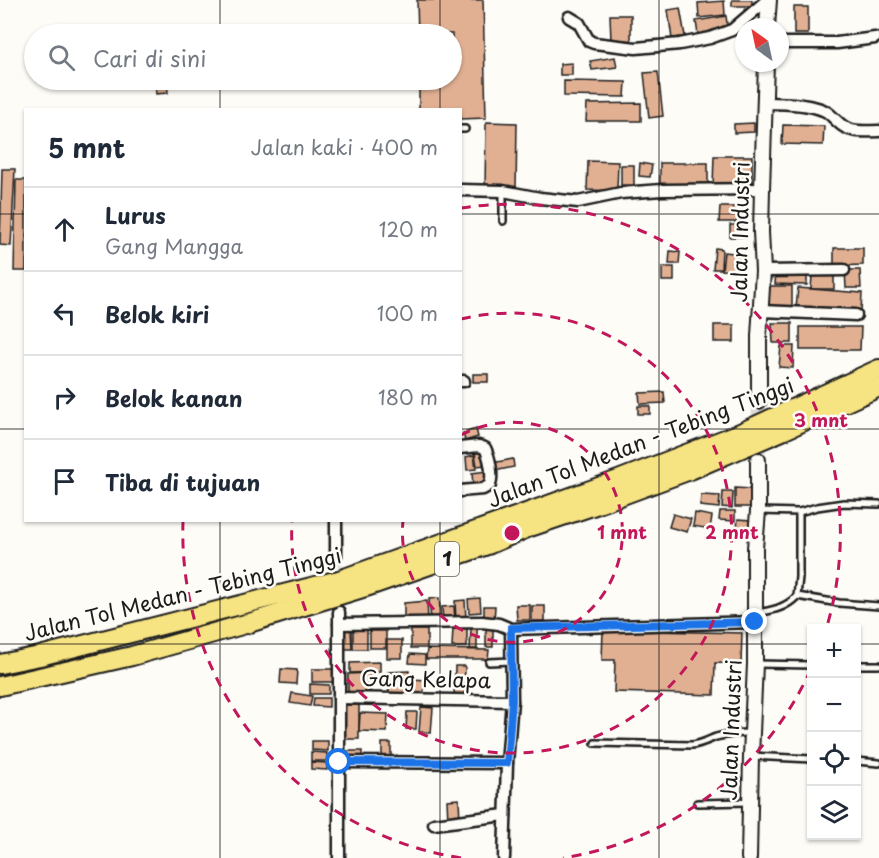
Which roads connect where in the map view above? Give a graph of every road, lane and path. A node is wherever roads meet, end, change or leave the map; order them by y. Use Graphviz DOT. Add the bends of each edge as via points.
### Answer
graph roads {
  1 [pos="768,0"];
  2 [pos="569,17"];
  3 [pos="767,18"];
  4 [pos="875,38"];
  5 [pos="789,43"];
  6 [pos="766,72"];
  7 [pos="766,103"];
  8 [pos="879,132"];
  9 [pos="762,189"];
  10 [pos="462,190"];
  11 [pos="503,191"];
  12 [pos="503,221"];
  13 [pos="844,270"];
  14 [pos="763,271"];
  15 [pos="761,312"];
  16 [pos="856,315"];
  17 [pos="879,369"];
  18 [pos="879,387"];
  19 [pos="759,401"];
  20 [pos="462,448"];
  21 [pos="758,460"];
  22 [pos="462,491"];
  23 [pos="879,504"];
  24 [pos="758,511"];
  25 [pos="799,512"];
  26 [pos="336,522"];
  27 [pos="336,556"];
  28 [pos="797,596"];
  29 [pos="879,606"];
  30 [pos="339,612"];
  31 [pos="755,618"];
  32 [pos="339,624"];
  33 [pos="511,628"];
  34 [pos="512,661"];
  35 [pos="489,662"];
  36 [pos="0,664"];
  37 [pos="755,664"];
  38 [pos="807,665"];
  39 [pos="861,665"];
  40 [pos="879,665"];
  41 [pos="0,686"];
  42 [pos="339,698"];
  43 [pos="512,701"];
  44 [pos="752,733"];
  45 [pos="595,743"];
  46 [pos="751,756"];
  47 [pos="807,759"];
  48 [pos="861,761"];
  49 [pos="339,762"];
  50 [pos="507,763"];
  51 [pos="879,763"];
  52 [pos="750,802"];
  53 [pos="697,803"];
  54 [pos="505,815"];
  55 [pos="434,825"];
  56 [pos="339,858"];
  57 [pos="504,858"];
  58 [pos="749,858"];
  1 -- 2 [label="street" via="732,30 700,40 636,48 594,43 579,23"];
  1 -- 3 [label="street"];
  4 -- 5 [label="street"];
  6 -- 7 [label="street, Jalan Industri"];
  7 -- 8 [label="street" via="821,109 848,130"];
  7 -- 9 [label="street, Jalan Industri"];
  9 -- 11 [label="street" via="662,190 578,202"];
  9 -- 14 [label="street, Jalan Industri"];
  10 -- 11 [label="street"];
  11 -- 12 [label="lane"];
  13 -- 14 [label="street"];
  14 -- 15 [label="street, Jalan Industri"];
  15 -- 16 [label="street"];
  15 -- 19 [label="street, Jalan Industri"];
  17 -- 36 [label="highway, Jalan Tol Medan - Tebing Tinggi / 1" via="738,434 349,577"];
  18 -- 41 [label="highway, 1" via="690,470 366,587 132,656"];
  20 -- 22 [label="street" via="482,446 486,450 491,483 483,489"];
  21 -- 24 [label="street, Jalan Industri"];
  23 -- 25 [label="lane" via="844,503"];
  24 -- 25 [label="lane"];
  24 -- 31 [label="street, Jalan Industri"];
  25 -- 28 [label="lane"];
  26 -- 27 [label="street"];
  28 -- 29 [label="lane"];
  28 -- 31 [label="lane"];
  30 -- 32 [label="street"];
  31 -- 33 [label="street"];
  31 -- 37 [label="street, Jalan Industri"];
  32 -- 33 [label="street" via="482,622"];
  32 -- 42 [label="street"];
  33 -- 34 [label="street"];
  34 -- 35 [label="lane"];
  34 -- 43 [label="street"];
  37 -- 38 [label="lane"];
  37 -- 44 [label="street, Jalan Industri"];
  39 -- 40 [label="lane"];
  42 -- 43 [label="street, Gang Kelapa"];
  42 -- 49 [label="street"];
  43 -- 50 [label="street"];
  44 -- 45 [label="lane" via="724,735 692,745"];
  44 -- 46 [label="street, Jalan Industri"];
  46 -- 47 [label="lane"];
  46 -- 52 [label="street, Jalan Industri"];
  48 -- 51 [label="lane"];
  49 -- 50 [label="street"];
  49 -- 56 [label="street"];
  50 -- 54 [label="street"];
  52 -- 53 [label="lane"];
  52 -- 58 [label="street, Jalan Industri"];
  54 -- 55 [label="street"];
  54 -- 57 [label="street"];
}
